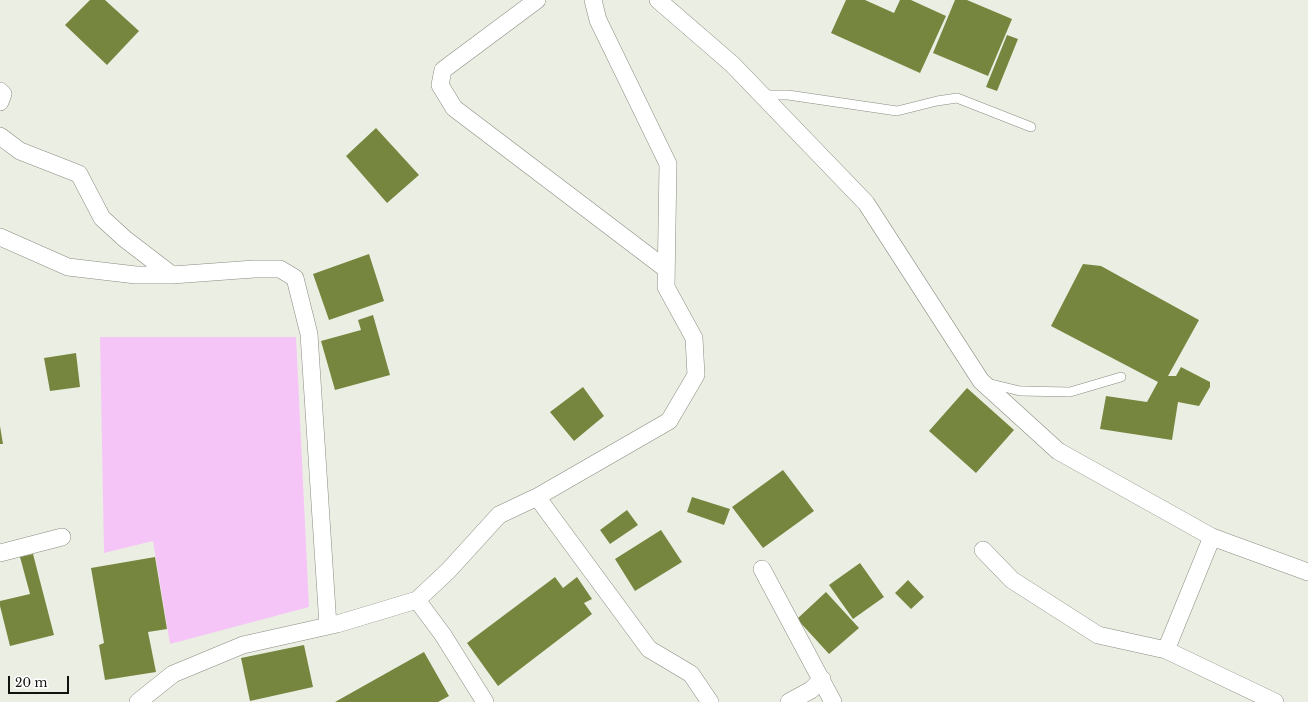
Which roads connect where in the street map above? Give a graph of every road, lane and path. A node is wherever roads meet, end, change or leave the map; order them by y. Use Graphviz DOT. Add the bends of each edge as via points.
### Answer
graph roads {
  1 [pos="537,0"];
  2 [pos="593,0"];
  3 [pos="658,0"];
  4 [pos="0,91"];
  5 [pos="763,95"];
  6 [pos="0,102"];
  7 [pos="1031,127"];
  8 [pos="0,136"];
  9 [pos="0,237"];
  10 [pos="666,269"];
  11 [pos="172,275"];
  12 [pos="1121,377"];
  13 [pos="982,381"];
  14 [pos="537,497"];
  15 [pos="62,537"];
  16 [pos="1212,537"];
  17 [pos="983,550"];
  18 [pos="0,553"];
  19 [pos="762,569"];
  20 [pos="1308,572"];
  21 [pos="417,600"];
  22 [pos="328,626"];
  23 [pos="1166,650"];
  24 [pos="822,679"];
  25 [pos="138,702"];
  26 [pos="485,702"];
  27 [pos="710,702"];
  28 [pos="789,702"];
  29 [pos="833,702"];
  30 [pos="1275,702"];
  1 -- 10 [label="street" via="444,70 440,85 454,108"];
  2 -- 10 [label="street" via="598,20 668,164"];
  3 -- 5 [label="street" via="732,64"];
  4 -- 6 [label="street" via="4,94"];
  5 -- 7 [label="lane" via="788,94 897,111 957,98"];
  5 -- 13 [label="street" via="866,203"];
  8 -- 11 [label="street" via="20,151 79,174 102,218"];
  9 -- 11 [label="street" via="68,267 136,275"];
  10 -- 14 [label="street" via="666,287 694,338 696,375 669,421"];
  11 -- 22 [label="street" via="280,268 295,278 309,334"];
  12 -- 13 [label="lane" via="1070,392 1020,391"];
  13 -- 16 [label="street" via="1058,451"];
  14 -- 21 [label="street" via="499,515 448,571"];
  14 -- 27 [label="street" via="649,649 691,674"];
  15 -- 18 [label="street"];
  16 -- 20 [label="street"];
  16 -- 23 [label="street"];
  17 -- 23 [label="street" via="1012,580 1098,635"];
  19 -- 24 [label="street"];
  21 -- 22 [label="street"];
  21 -- 26 [label="street" via="443,635"];
  22 -- 25 [label="street" via="243,645 173,674"];
  23 -- 30 [label="street"];
  24 -- 28 [label="street" via="811,690"];
  24 -- 29 [label="street"];
}
